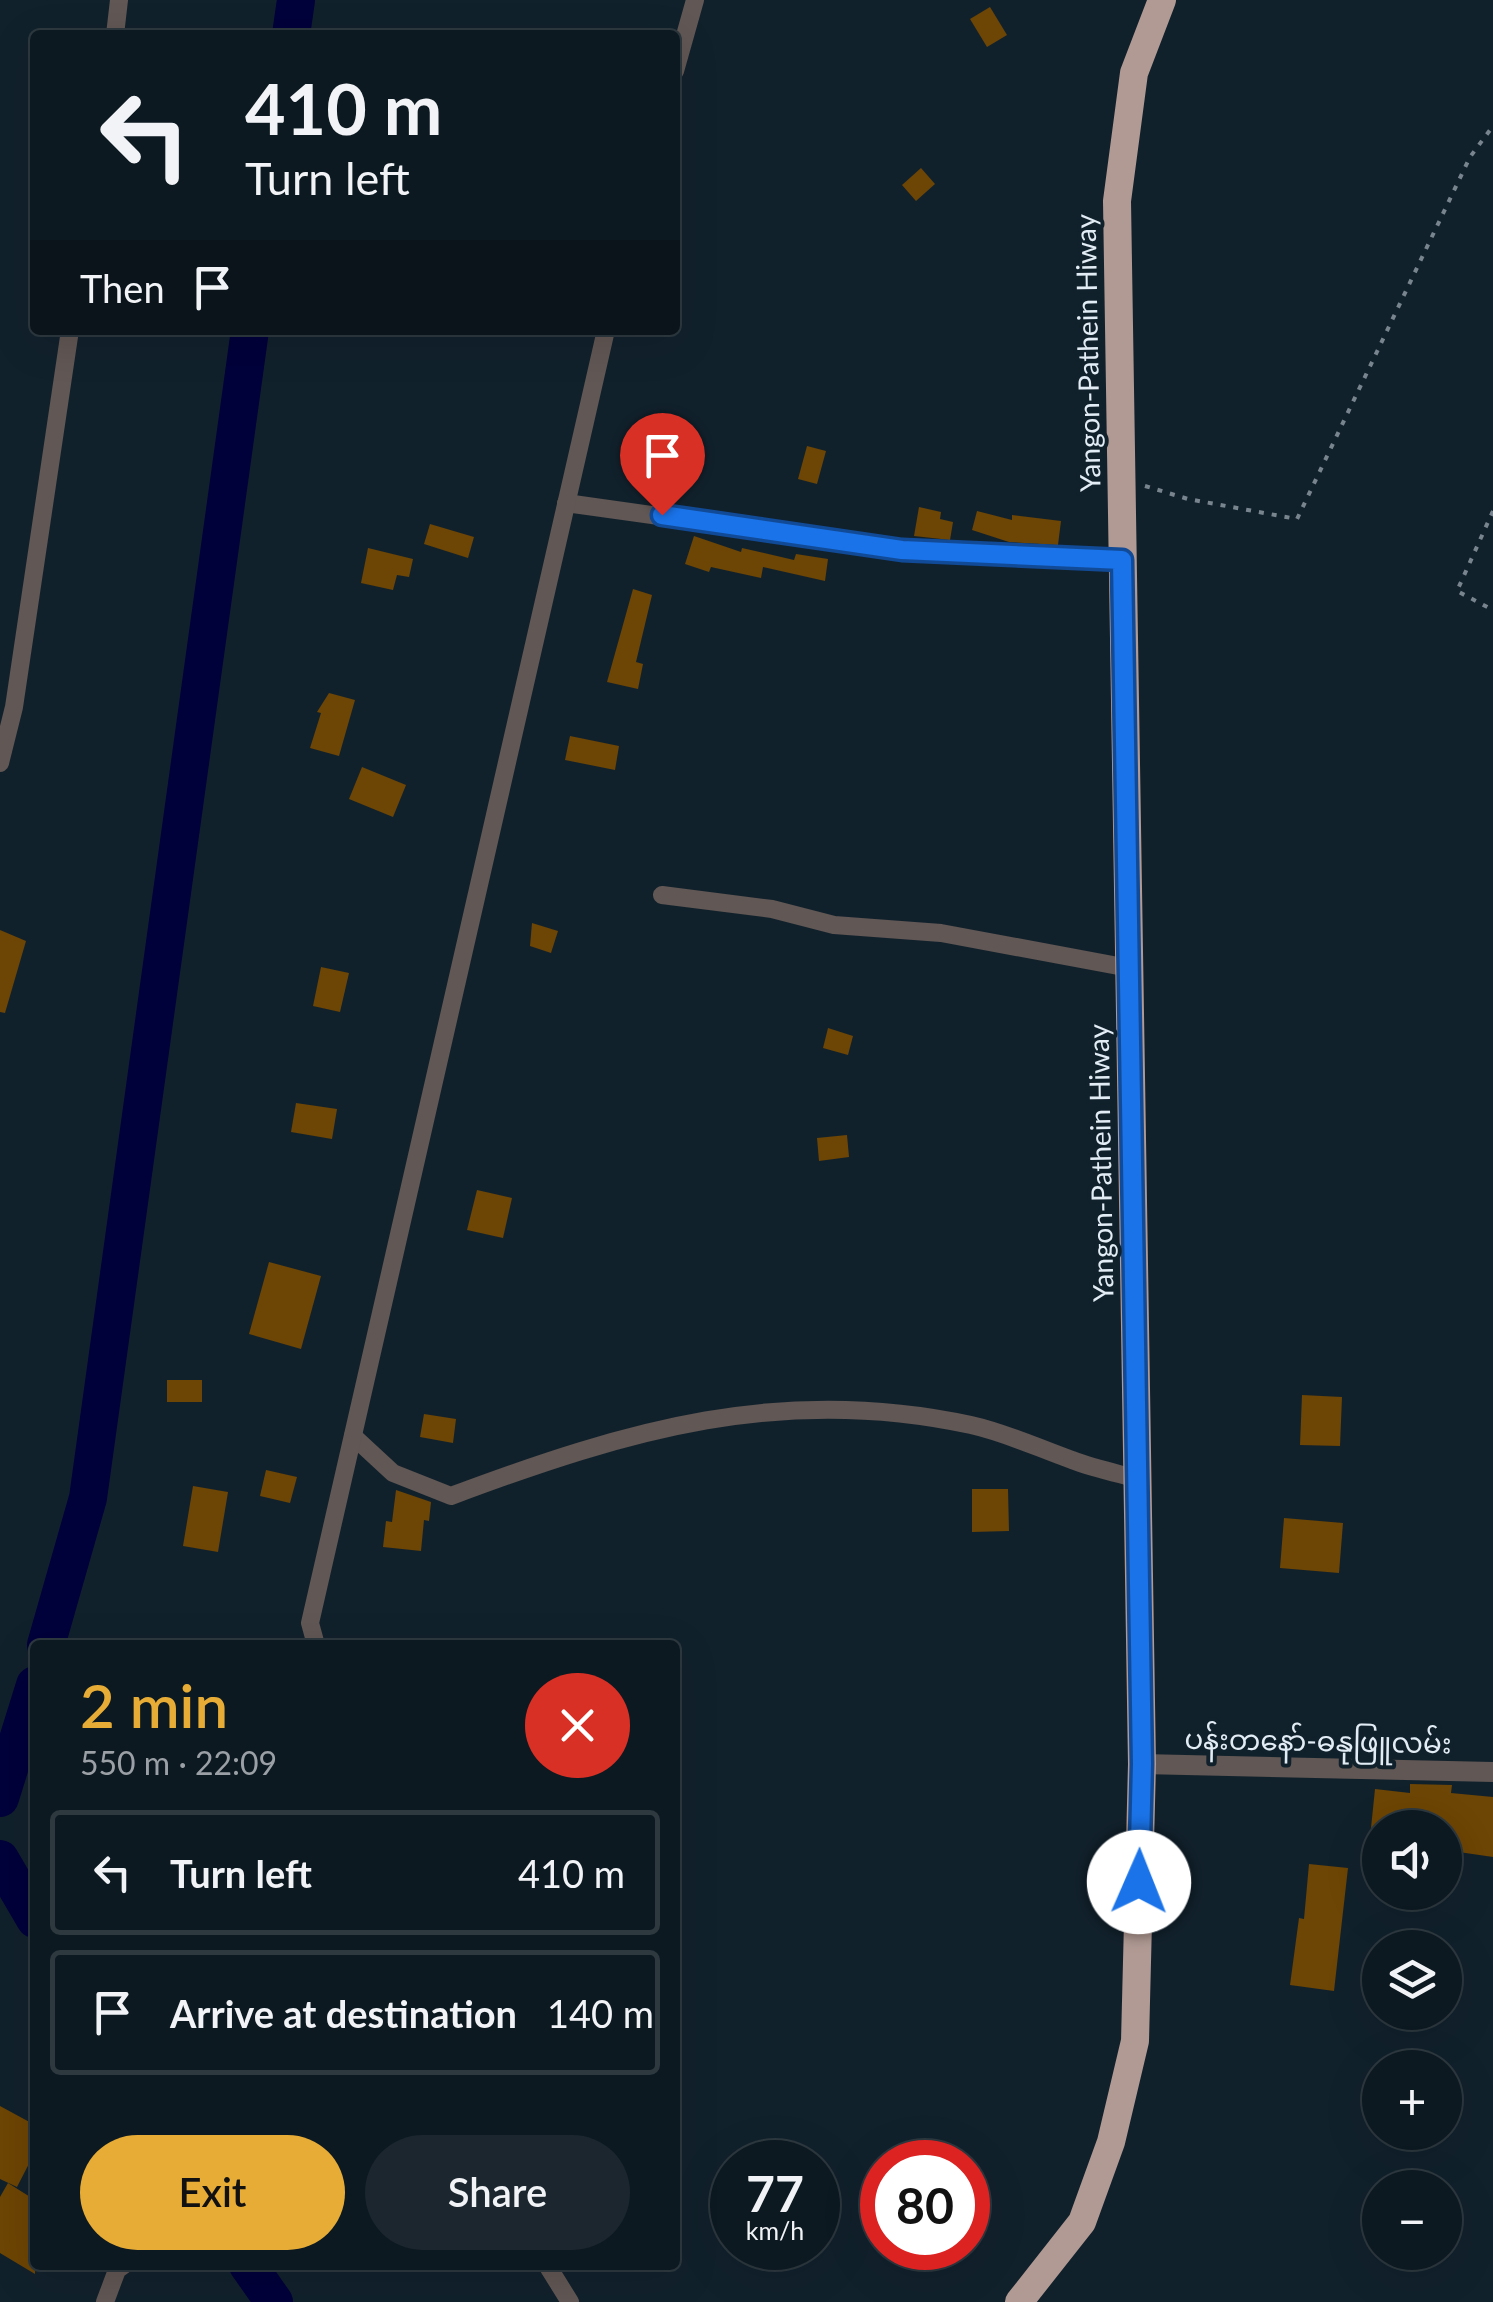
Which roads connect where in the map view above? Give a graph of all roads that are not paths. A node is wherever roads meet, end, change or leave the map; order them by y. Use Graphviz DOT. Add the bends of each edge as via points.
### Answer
graph roads {
  1 [pos="119,0"];
  2 [pos="695,0"];
  3 [pos="1162,0"];
  4 [pos="115,30"];
  5 [pos="680,53"];
  6 [pos="69,335"];
  7 [pos="605,335"];
  8 [pos="566,503"];
  9 [pos="1122,560"];
  10 [pos="0,763"];
  11 [pos="662,895"];
  12 [pos="1130,968"];
  13 [pos="353,1436"];
  14 [pos="1138,1479"];
  15 [pos="315,1640"];
  16 [pos="1142,1764"];
  17 [pos="1493,1772"];
  18 [pos="117,2270"];
  19 [pos="550,2270"];
  20 [pos="105,2302"];
  21 [pos="570,2302"];
  22 [pos="1019,2302"];
  1 -- 4 [label="street"];
  2 -- 5 [label="street"];
  3 -- 9 [label="highway, Yangon-Pathein Hiway" via="1134,73 1117,201"];
  6 -- 10 [label="street"];
  7 -- 8 [label="street"];
  8 -- 9 [label="street" via="902,550"];
  8 -- 13 [label="street"];
  9 -- 12 [label="highway, Yangon-Pathein Hiway"];
  11 -- 12 [label="street" via="772,909 834,925 940,933"];
  12 -- 14 [label="highway, Yangon-Pathein Hiway"];
  13 -- 14 [label="street" via="393,1473 451,1496 675,1424 836,1407 1012,1435"];
  13 -- 15 [label="street" via="310,1623"];
  14 -- 16 [label="highway, Yangon-Pathein Hiway"];
  16 -- 17 [label="street, ပန်းတနော်-ဓနုဖြူလမ်း"];
  16 -- 22 [label="highway, Yangon-Pathein Hiway" via="1135,2041 1111,2142 1082,2222"];
  18 -- 20 [label="street"];
  19 -- 21 [label="street"];
}
